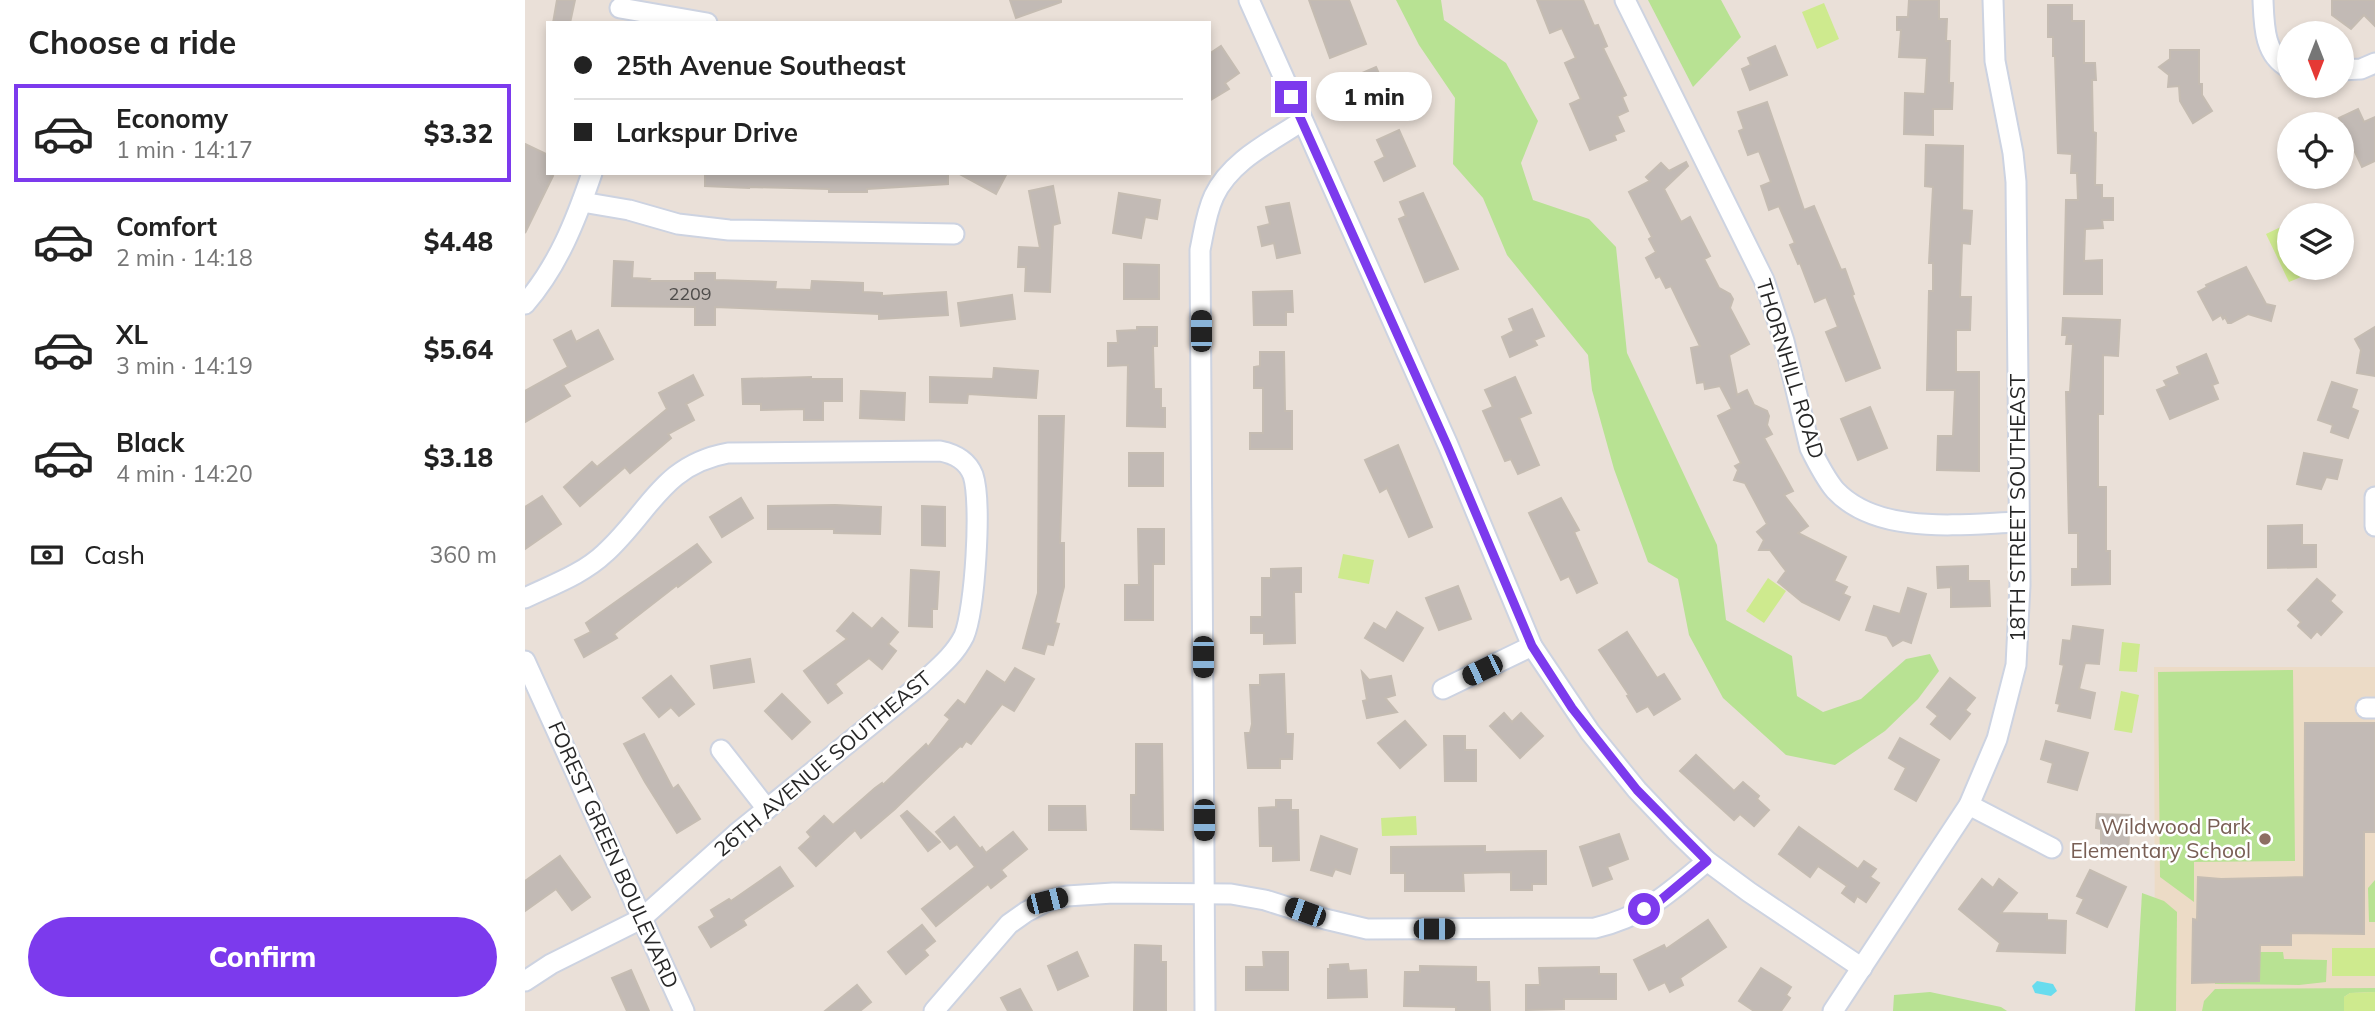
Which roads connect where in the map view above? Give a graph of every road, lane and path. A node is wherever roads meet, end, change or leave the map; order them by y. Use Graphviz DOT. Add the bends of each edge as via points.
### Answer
graph roads {
  1 [pos="1249,0"];
  2 [pos="1625,0"];
  3 [pos="1993,0"];
  4 [pos="2263,0"];
  5 [pos="619,10"];
  6 [pos="693,21"];
  7 [pos="2277,59"];
  8 [pos="2375,63"];
  9 [pos="2354,69"];
  10 [pos="1302,121"];
  11 [pos="591,175"];
  12 [pos="582,202"];
  13 [pos="954,234"];
  14 [pos="525,304"];
  15 [pos="2375,497"];
  16 [pos="2018,522"];
  17 [pos="2375,526"];
  18 [pos="525,598"];
  19 [pos="1532,646"];
  20 [pos="525,661"];
  21 [pos="1443,689"];
  22 [pos="721,750"];
  23 [pos="1969,805"];
  24 [pos="767,809"];
  25 [pos="2052,848"];
  26 [pos="1707,861"];
  27 [pos="1205,894"];
  28 [pos="641,919"];
  29 [pos="1862,968"];
  30 [pos="525,981"];
  31 [pos="938,1009"];
  32 [pos="684,1011"];
  33 [pos="1205,1011"];
  34 [pos="1833,1011"];
  1 -- 10 [label="street"];
  2 -- 16 [label="street, THORNHILL ROAD" via="1763,280 1811,447 1835,490 1871,514 1894,521"];
  3 -- 16 [label="street, 18TH STREET SOUTHEAST" via="1995,61 2016,182"];
  4 -- 7 [label="street" via="2265,34"];
  5 -- 6 [label="street"];
  8 -- 9 [label="street"];
  10 -- 19 [label="street"];
  10 -- 27 [label="street" via="1240,162 1225,178 1207,215 1200,250"];
  11 -- 12 [label="street"];
  12 -- 13 [label="street" via="716,229"];
  12 -- 14 [label="street" via="562,249"];
  15 -- 17 [label="street"];
  16 -- 23 [label="street, 18TH STREET SOUTHEAST" via="2016,665 1997,738"];
  18 -- 24 [label="street, 26TH AVENUE SOUTHEAST" via="605,554 674,475 708,457 728,453 955,454 972,473 976,530 970,617 955,652"];
  19 -- 21 [label="street"];
  19 -- 26 [label="street" via="1572,708 1637,790"];
  20 -- 28 [label="street, FOREST GREEN BOULEVARD"];
  22 -- 24 [label="street"];
  23 -- 25 [label="street"];
  23 -- 29 [label="street, 18TH STREET SOUTHEAST"];
  24 -- 28 [label="street, 26TH AVENUE SOUTHEAST"];
  26 -- 27 [label="street" via="1657,903 1595,928 1367,929 1252,896"];
  26 -- 29 [label="street"];
  27 -- 31 [label="street" via="1090,894 1047,901 1009,923"];
  27 -- 33 [label="street"];
  28 -- 30 [label="street, 26TH AVENUE SOUTHEAST"];
  28 -- 32 [label="street, FOREST GREEN BOULEVARD"];
  29 -- 34 [label="street, 18TH STREET SOUTHEAST"];
}
